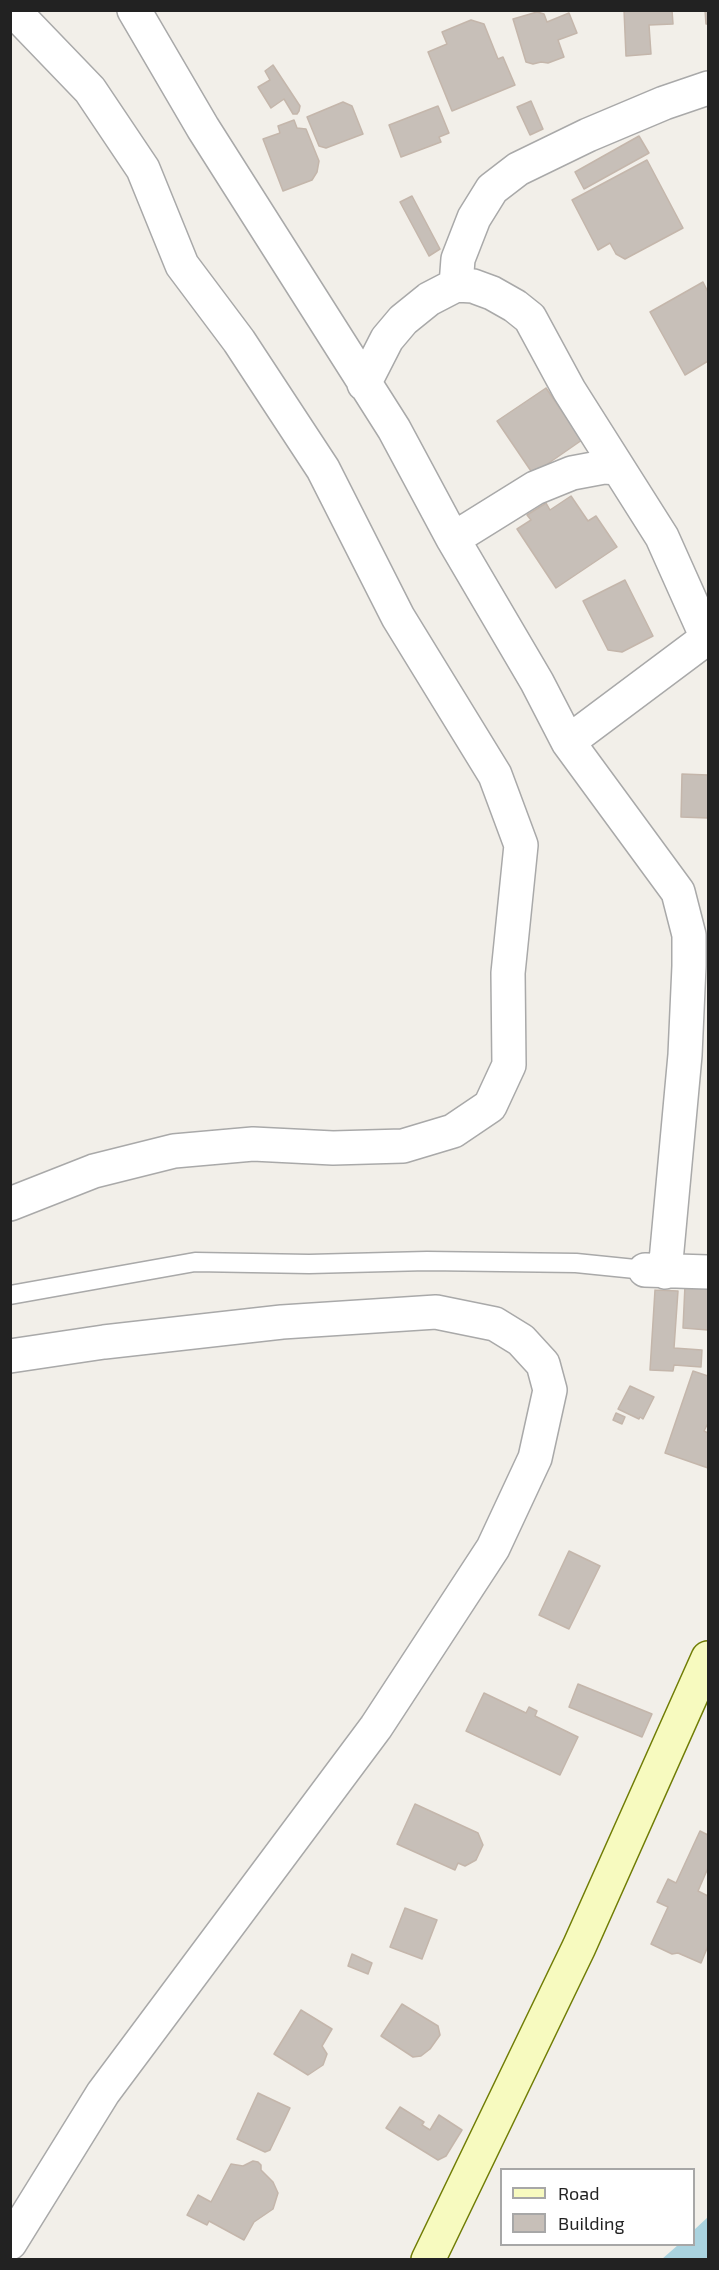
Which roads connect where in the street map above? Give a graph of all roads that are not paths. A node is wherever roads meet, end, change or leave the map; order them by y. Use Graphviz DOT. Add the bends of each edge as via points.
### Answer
graph roads {
  1 [pos="134,10"];
  2 [pos="12,11"];
  3 [pos="708,88"];
  4 [pos="456,285"];
  5 [pos="364,384"];
  6 [pos="618,468"];
  7 [pos="453,539"];
  8 [pos="708,639"];
  9 [pos="568,742"];
  10 [pos="10,1204"];
  11 [pos="655,1271"];
  12 [pos="708,1272"];
  13 [pos="10,1295"];
  14 [pos="10,1356"];
  15 [pos="708,1658"];
  16 [pos="10,2243"];
  17 [pos="428,2259"];
  1 -- 5 [label="street" via="203,128"];
  2 -- 10 [label="street" via="90,90 143,169 182,265 239,341 323,469 398,617 495,775 521,845 508,974 509,1065 490,1106 453,1131 402,1146 333,1148 253,1143 174,1151 94,1171"];
  3 -- 4 [label="street" via="588,135 518,169 492,189 474,218 458,259"];
  4 -- 5 [label="street" via="429,299 403,320 387,339"];
  4 -- 6 [label="street" via="492,293 530,318"];
  5 -- 7 [label="street" via="394,429"];
  6 -- 7 [label="street" via="572,473 535,488"];
  6 -- 8 [label="street" via="662,537"];
  7 -- 9 [label="street"];
  8 -- 9 [label="street"];
  9 -- 11 [label="street" via="678,892 687,924 685,1055"];
  11 -- 12 [label="street"];
  11 -- 13 [label="lane" via="541,1262 195,1262"];
  14 -- 16 [label="street" via="282,1322 436,1312 495,1324 521,1340 543,1364 550,1390 535,1458 493,1548 376,1727 103,2093"];
  15 -- 17 [label="main road" via="579,1947"];
}
